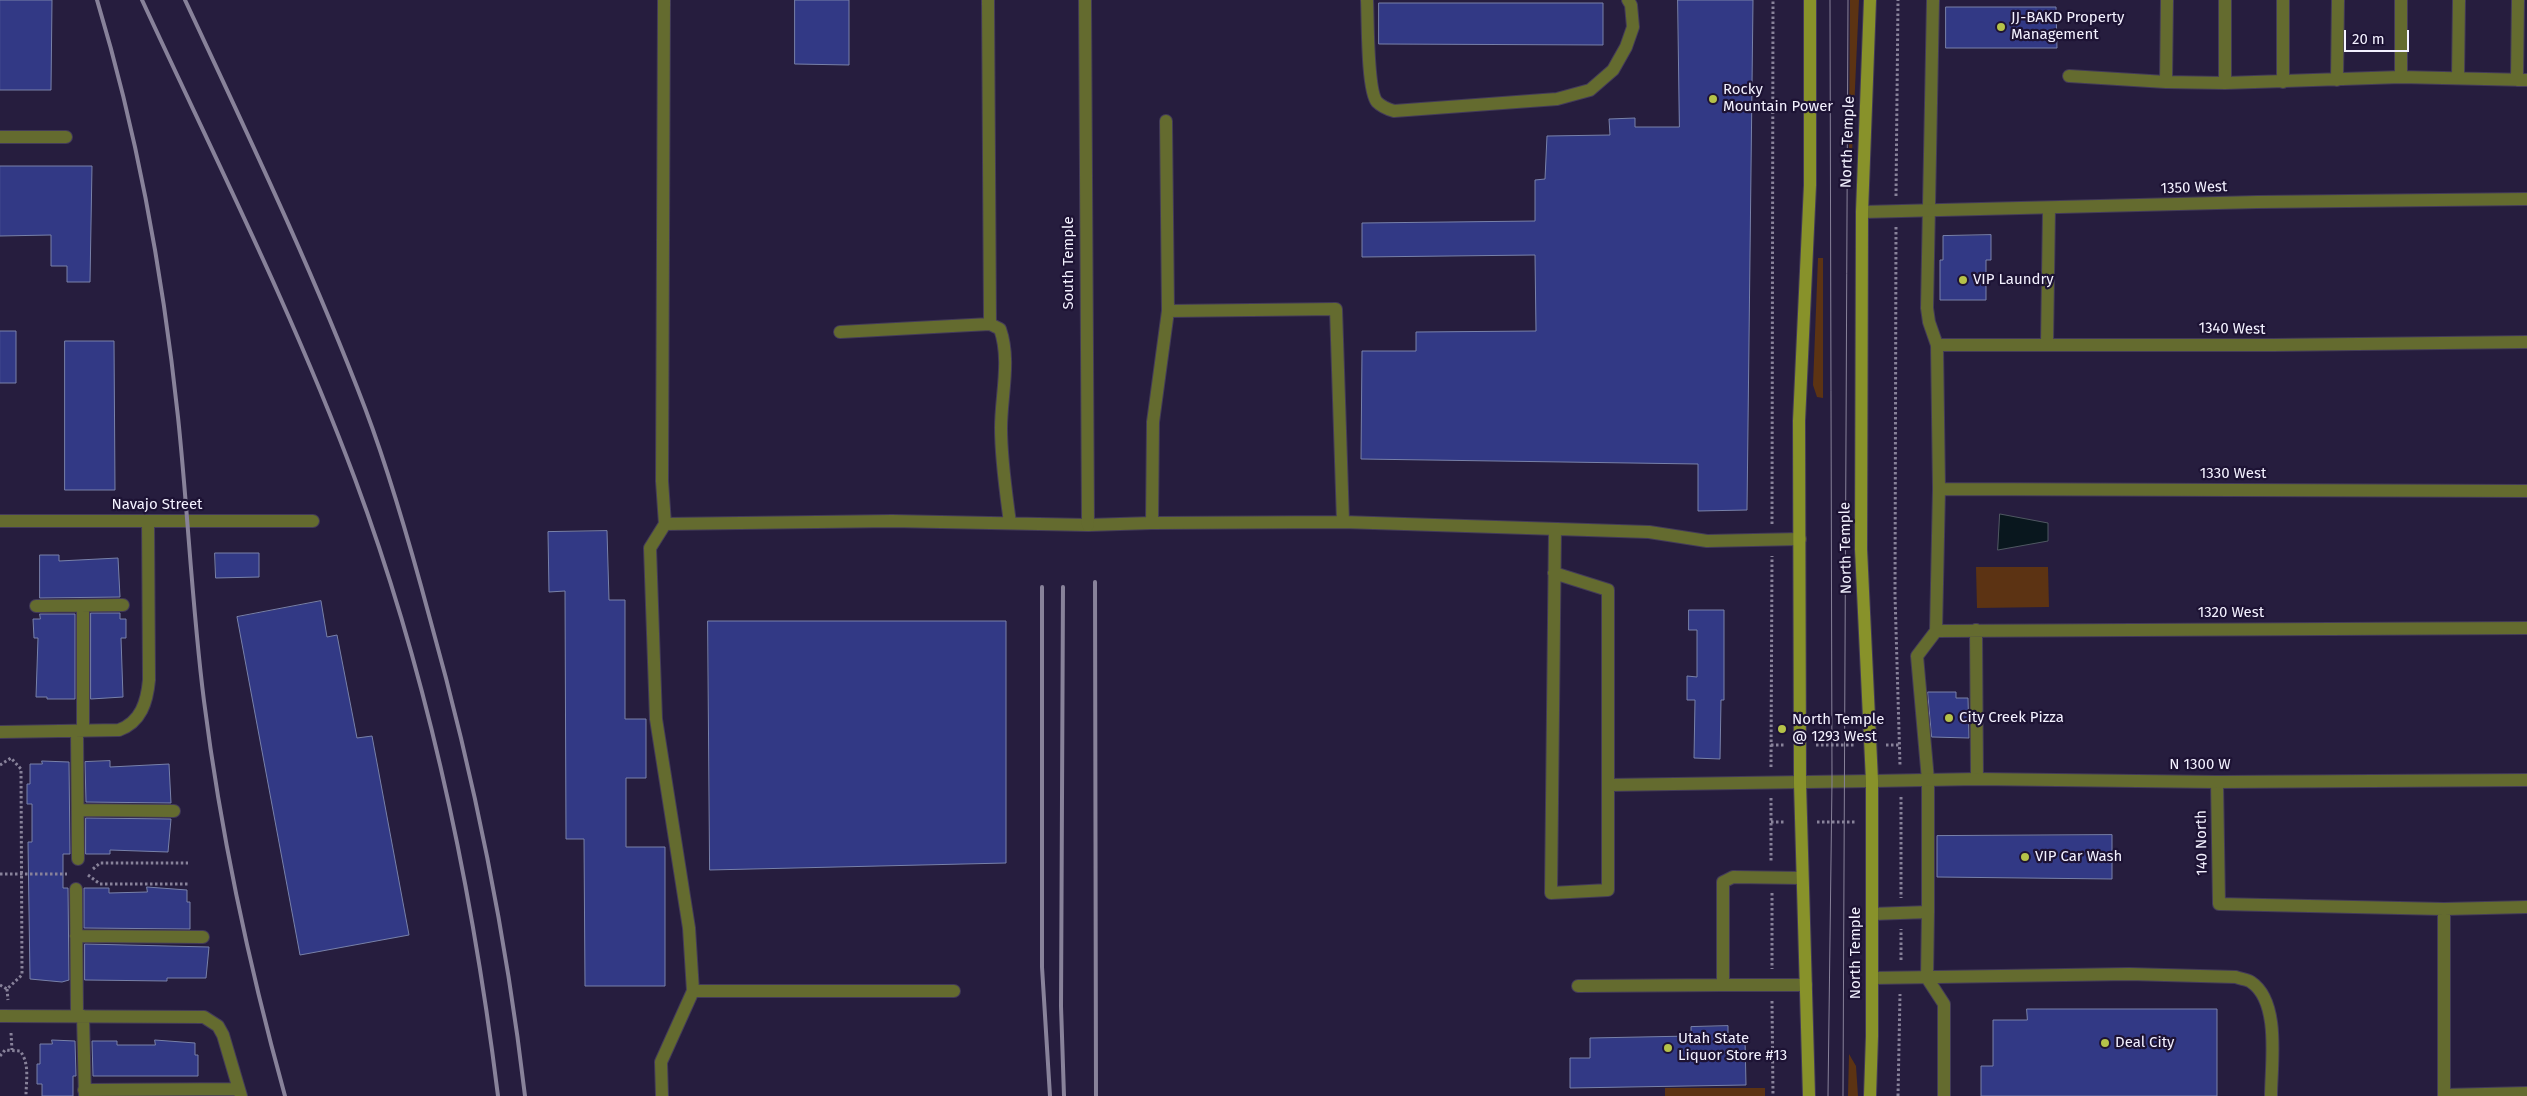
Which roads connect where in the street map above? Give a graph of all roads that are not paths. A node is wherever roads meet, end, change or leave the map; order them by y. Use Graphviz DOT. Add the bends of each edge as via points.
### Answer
graph roads {
  1 [pos="664,0"];
  2 [pos="988,0"];
  3 [pos="1085,0"];
  4 [pos="1367,0"];
  5 [pos="1628,0"];
  6 [pos="1810,0"];
  7 [pos="1870,0"];
  8 [pos="1932,0"];
  9 [pos="2166,0"];
  10 [pos="2225,0"];
  11 [pos="2283,0"];
  12 [pos="2338,0"];
  13 [pos="2401,0"];
  14 [pos="2459,0"];
  15 [pos="2518,0"];
  16 [pos="2069,76"];
  17 [pos="2401,77"];
  18 [pos="2458,78"];
  19 [pos="2337,80"];
  20 [pos="2522,80"];
  21 [pos="2166,82"];
  22 [pos="2283,82"];
  23 [pos="2225,83"];
  24 [pos="1166,121"];
  25 [pos="0,137"];
  26 [pos="66,137"];
  27 [pos="2527,199"];
  28 [pos="2049,209"];
  29 [pos="1930,211"];
  30 [pos="1862,212"];
  31 [pos="1168,311"];
  32 [pos="990,324"];
  33 [pos="840,332"];
  34 [pos="2527,342"];
  35 [pos="2046,344"];
  36 [pos="1938,345"];
  37 [pos="1939,489"];
  38 [pos="2527,491"];
  39 [pos="0,521"];
  40 [pos="148,521"];
  41 [pos="313,521"];
  42 [pos="1152,522"];
  43 [pos="1343,522"];
  44 [pos="1010,523"];
  45 [pos="665,524"];
  46 [pos="1088,525"];
  47 [pos="1555,529"];
  48 [pos="1800,539"];
  49 [pos="1554,574"];
  50 [pos="36,606"];
  51 [pos="83,606"];
  52 [pos="123,606"];
  53 [pos="2527,628"];
  54 [pos="1976,630"];
  55 [pos="1936,631"];
  56 [pos="80,731"];
  57 [pos="0,732"];
  58 [pos="1977,779"];
  59 [pos="1928,780"];
  60 [pos="2527,780"];
  61 [pos="1872,782"];
  62 [pos="2217,782"];
  63 [pos="1800,783"];
  64 [pos="1608,785"];
  65 [pos="78,810"];
  66 [pos="174,811"];
  67 [pos="78,859"];
  68 [pos="1802,878"];
  69 [pos="76,889"];
  70 [pos="2527,907"];
  71 [pos="2444,909"];
  72 [pos="1928,912"];
  73 [pos="1872,914"];
  74 [pos="76,936"];
  75 [pos="203,937"];
  76 [pos="1872,978"];
  77 [pos="1927,978"];
  78 [pos="1806,984"];
  79 [pos="1723,985"];
  80 [pos="1578,986"];
  81 [pos="693,990"];
  82 [pos="954,990"];
  83 [pos="0,1016"];
  84 [pos="80,1016"];
  85 [pos="240,1092"];
  86 [pos="84,1093"];
  87 [pos="2527,1093"];
  88 [pos="662,1096"];
  89 [pos="1809,1096"];
  90 [pos="1870,1096"];
  91 [pos="1944,1096"];
  92 [pos="2271,1096"];
  93 [pos="2444,1096"];
  1 -- 45 [label="street" via="662,481"];
  2 -- 32 [label="street"];
  3 -- 46 [label="street, South Temple"];
  4 -- 5 [label="street" via="1371,78 1376,100 1385,109 1394,111 1557,99 1590,90 1613,70 1626,47 1633,27"];
  6 -- 48 [label="main road" via="1810,185 1799,421"];
  7 -- 30 [label="main road, North Temple"];
  8 -- 29 [label="street"];
  9 -- 21 [label="street"];
  10 -- 23 [label="street"];
  11 -- 22 [label="street"];
  12 -- 19 [label="street"];
  13 -- 17 [label="street"];
  14 -- 18 [label="street"];
  15 -- 20 [label="street"];
  16 -- 21 [label="street"];
  17 -- 18 [label="street"];
  17 -- 19 [label="street"];
  18 -- 20 [label="street"];
  19 -- 22 [label="street"];
  21 -- 23 [label="street"];
  22 -- 23 [label="street"];
  24 -- 31 [label="street"];
  25 -- 26 [label="street"];
  27 -- 28 [label="street, 1350 West" via="2257,202"];
  28 -- 29 [label="street, 1350 West"];
  28 -- 35 [label="street"];
  29 -- 30 [label="street, 1350 West"];
  29 -- 36 [label="street" via="1927,308"];
  30 -- 61 [label="main road, North Temple" via="1861,549"];
  31 -- 42 [label="street" via="1154,422"];
  31 -- 43 [label="street" via="1336,309"];
  32 -- 33 [label="street"];
  32 -- 44 [label="street" via="1000,329 1004,339 1001,429"];
  34 -- 35 [label="street, 1340 West" via="2282,346"];
  35 -- 36 [label="street, 1340 West"];
  36 -- 37 [label="street"];
  37 -- 38 [label="street, 1330 West"];
  37 -- 55 [label="street"];
  39 -- 40 [label="street, Navajo Street"];
  40 -- 41 [label="street, Navajo Street"];
  40 -- 56 [label="street" via="148,696 137,718 128,727"];
  42 -- 43 [label="street"];
  42 -- 46 [label="street"];
  43 -- 47 [label="street"];
  44 -- 45 [label="street"];
  44 -- 46 [label="street"];
  45 -- 81 [label="street" via="650,548 656,719 689,928"];
  47 -- 48 [label="street" via="1649,532 1708,541"];
  47 -- 49 [label="street"];
  48 -- 63 [label="main road"];
  49 -- 64 [label="street" via="1608,590"];
  49 -- 64 [label="street" via="1551,893 1608,890"];
  50 -- 51 [label="street"];
  51 -- 52 [label="street"];
  51 -- 56 [label="street"];
  53 -- 54 [label="street, 1320 West"];
  54 -- 55 [label="street, 1320 West"];
  54 -- 58 [label="street"];
  55 -- 59 [label="street" via="1917,656"];
  56 -- 57 [label="street"];
  56 -- 65 [label="street"];
  58 -- 59 [label="street, N 1300 W"];
  58 -- 62 [label="street, N 1300 W"];
  59 -- 61 [label="street, N 1300 W"];
  59 -- 72 [label="street"];
  60 -- 62 [label="street, N 1300 W"];
  61 -- 63 [label="street, N 1300 W"];
  61 -- 73 [label="main road, North Temple"];
  62 -- 71 [label="street, 140 North" via="2219,904"];
  63 -- 64 [label="street, N 1300 W"];
  63 -- 68 [label="main road"];
  65 -- 66 [label="street"];
  65 -- 67 [label="street"];
  68 -- 78 [label="main road"];
  68 -- 79 [label="street" via="1733,877 1723,882"];
  69 -- 74 [label="street"];
  70 -- 71 [label="street"];
  71 -- 93 [label="street"];
  72 -- 73 [label="street"];
  72 -- 77 [label="street"];
  73 -- 76 [label="main road, North Temple"];
  74 -- 75 [label="street"];
  74 -- 84 [label="street"];
  76 -- 77 [label="street"];
  76 -- 90 [label="main road, North Temple"];
  77 -- 91 [label="street" via="1944,1004"];
  77 -- 92 [label="street" via="2129,974 2236,977 2251,982 2265,1000 2272,1018"];
  78 -- 79 [label="street"];
  78 -- 89 [label="main road"];
  79 -- 80 [label="street"];
  81 -- 82 [label="street"];
  81 -- 88 [label="street" via="661,1062"];
  83 -- 84 [label="street"];
  84 -- 85 [label="street" via="195,1015 211,1020 228,1045"];
  84 -- 86 [label="street"];
  85 -- 86 [label="street"];
  87 -- 93 [label="street"];
}
